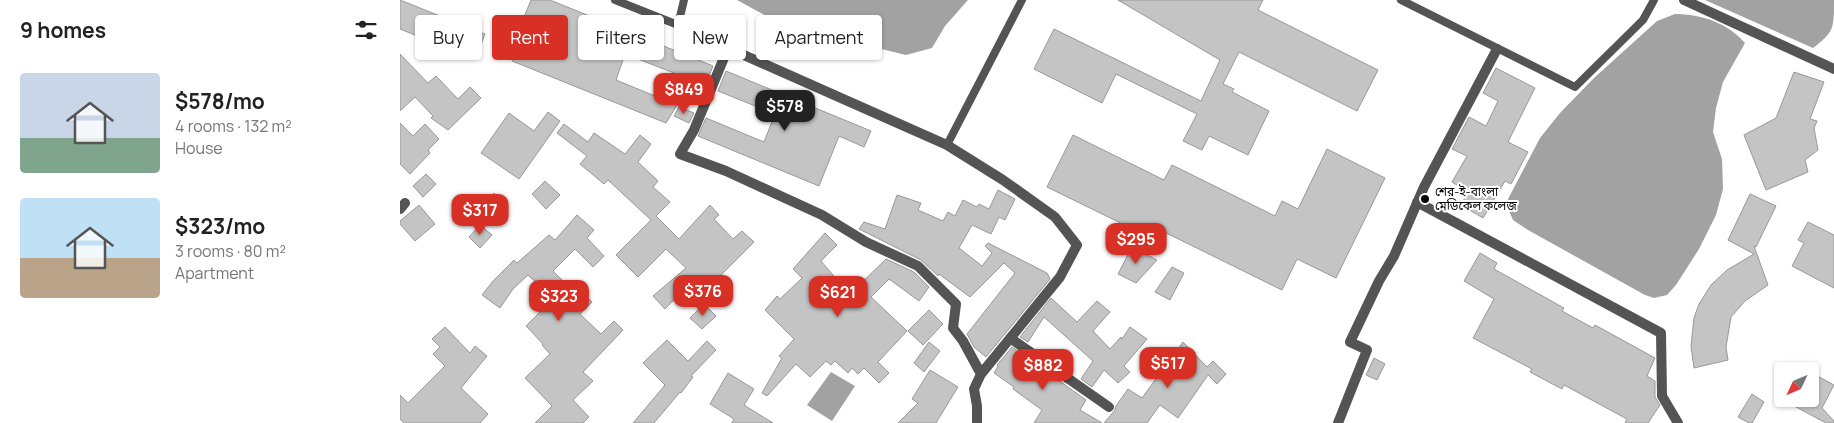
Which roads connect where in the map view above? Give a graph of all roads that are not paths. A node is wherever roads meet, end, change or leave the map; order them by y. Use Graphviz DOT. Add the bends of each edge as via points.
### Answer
graph roads {
  1 [pos="615,0"];
  2 [pos="684,0"];
  3 [pos="1022,0"];
  4 [pos="1401,0"];
  5 [pos="1654,0"];
  6 [pos="1684,0"];
  7 [pos="680,15"];
  8 [pos="674,23"];
  9 [pos="1497,49"];
  10 [pos="746,56"];
  11 [pos="723,60"];
  12 [pos="1834,69"];
  13 [pos="947,145"];
  14 [pos="1417,202"];
  15 [pos="1010,338"];
  16 [pos="981,374"];
  17 [pos="1109,406"];
  18 [pos="977,423"];
  19 [pos="1338,423"];
  20 [pos="1678,423"];
  1 -- 8 [label="lane"];
  2 -- 7 [label="lane"];
  3 -- 13 [label="lane"];
  4 -- 9 [label="lane"];
  5 -- 9 [label="lane" via="1643,20 1575,87"];
  6 -- 12 [label="street"];
  9 -- 14 [label="street"];
  10 -- 13 [label="street"];
  11 -- 16 [label="street" via="694,130 680,154 726,171 822,215 866,242 918,266 956,304 953,328"];
  13 -- 15 [label="street" via="1055,218 1077,245 1060,277"];
  14 -- 19 [label="street" via="1394,256 1378,280 1350,342 1367,350"];
  14 -- 20 [label="street" via="1661,333 1662,396"];
  15 -- 16 [label="street"];
  15 -- 17 [label="street"];
  16 -- 18 [label="street" via="974,389"];
}
